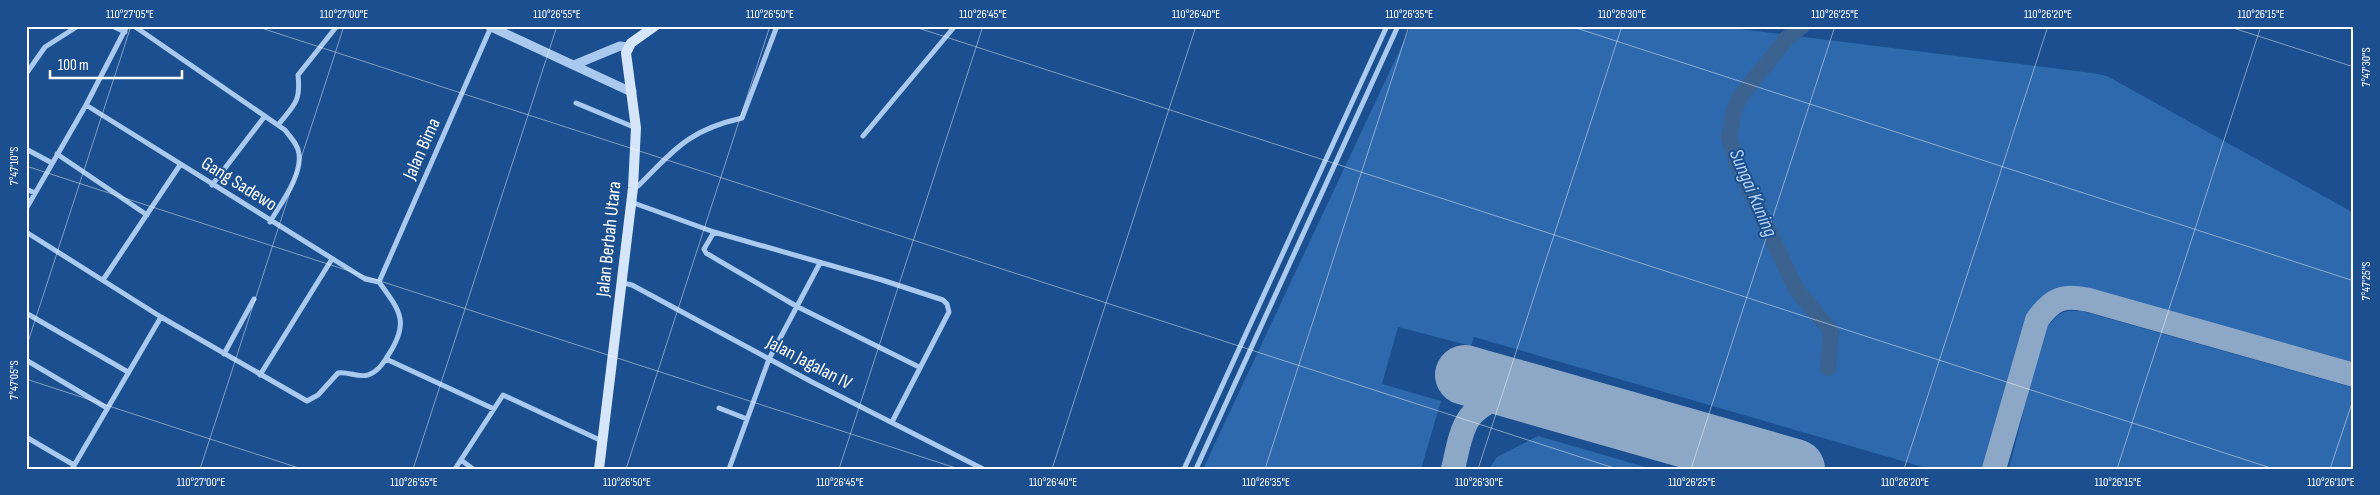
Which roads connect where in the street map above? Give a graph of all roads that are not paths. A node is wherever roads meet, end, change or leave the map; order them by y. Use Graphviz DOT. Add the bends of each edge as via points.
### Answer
graph roads {
  1 [pos="78,26"];
  2 [pos="112,26"];
  3 [pos="127,26"];
  4 [pos="134,26"];
  5 [pos="337,26"];
  6 [pos="656,26"];
  7 [pos="777,26"];
  8 [pos="955,26"];
  9 [pos="1387,26"];
  10 [pos="1398,26"];
  11 [pos="490,27"];
  12 [pos="125,32"];
  13 [pos="628,47"];
  14 [pos="574,65"];
  15 [pos="26,74"];
  16 [pos="632,91"];
  17 [pos="576,103"];
  18 [pos="86,106"];
  19 [pos="265,116"];
  20 [pos="278,126"];
  21 [pos="636,128"];
  22 [pos="863,136"];
  23 [pos="26,149"];
  24 [pos="58,154"];
  25 [pos="52,163"];
  26 [pos="180,165"];
  27 [pos="212,185"];
  28 [pos="633,188"];
  29 [pos="26,189"];
  30 [pos="35,194"];
  31 [pos="631,202"];
  32 [pos="26,209"];
  33 [pos="147,215"];
  34 [pos="270,222"];
  35 [pos="26,232"];
  36 [pos="714,232"];
  37 [pos="332,259"];
  38 [pos="820,263"];
  39 [pos="103,280"];
  40 [pos="379,282"];
  41 [pos="622,283"];
  42 [pos="254,299"];
  43 [pos="796,306"];
  44 [pos="26,313"];
  45 [pos="161,317"];
  46 [pos="224,354"];
  47 [pos="386,359"];
  48 [pos="769,359"];
  49 [pos="26,360"];
  50 [pos="919,368"];
  51 [pos="128,372"];
  52 [pos="1228,374"];
  53 [pos="260,375"];
  54 [pos="1236,383"];
  55 [pos="107,408"];
  56 [pos="719,408"];
  57 [pos="494,409"];
  58 [pos="747,420"];
  59 [pos="892,422"];
  60 [pos="26,437"];
  61 [pos="602,441"];
  62 [pos="461,460"];
  63 [pos="73,467"];
  64 [pos="455,469"];
  65 [pos="473,469"];
  66 [pos="599,469"];
  67 [pos="729,469"];
  68 [pos="982,469"];
  69 [pos="1184,469"];
  70 [pos="1196,469"];
  1 -- 15 [label="street" via="45,47"];
  2 -- 12 [label="street"];
  3 -- 12 [label="street"];
  4 -- 19 [label="street"];
  5 -- 20 [label="street" via="298,75 300,93"];
  6 -- 13 [label="main road"];
  7 -- 28 [label="street" via="742,118 698,132"];
  8 -- 22 [label="street"];
  9 -- 52 [label="street"];
  10 -- 54 [label="street"];
  11 -- 14 [label="street"];
  11 -- 40 [label="street, Jalan Bima"];
  12 -- 18 [label="street"];
  13 -- 14 [label="street" via="620,46"];
  13 -- 16 [label="main road, Jalan Berbah Utara" via="626,59"];
  14 -- 16 [label="street"];
  16 -- 21 [label="main road, Jalan Berbah Utara"];
  17 -- 21 [label="street"];
  18 -- 24 [label="street"];
  18 -- 26 [label="street, Gang Sadewo"];
  19 -- 20 [label="street"];
  19 -- 27 [label="street"];
  20 -- 34 [label="street" via="295,143 299,154 298,166"];
  21 -- 28 [label="main road, Jalan Berbah Utara"];
  23 -- 25 [label="street"];
  24 -- 25 [label="street"];
  24 -- 33 [label="street"];
  25 -- 30 [label="street"];
  26 -- 27 [label="street, Gang Sadewo"];
  26 -- 33 [label="street"];
  27 -- 34 [label="street, Gang Sadewo"];
  28 -- 31 [label="main road, Jalan Berbah Utara"];
  29 -- 30 [label="street"];
  30 -- 32 [label="street"];
  31 -- 36 [label="street"];
  31 -- 41 [label="main road, Jalan Berbah Utara"];
  33 -- 39 [label="street"];
  34 -- 37 [label="street, Gang Sadewo"];
  35 -- 39 [label="street"];
  36 -- 38 [label="street"];
  36 -- 43 [label="street" via="705,245 706,253"];
  37 -- 40 [label="street, Gang Sadewo" via="365,279"];
  37 -- 53 [label="street"];
  38 -- 43 [label="street"];
  38 -- 50 [label="street" via="882,280 947,304 949,312"];
  39 -- 45 [label="street"];
  40 -- 47 [label="street" via="402,319 400,335"];
  41 -- 48 [label="street, Jalan Jagalan IV" via="632,285"];
  41 -- 61 [label="main road, Jalan Berbah Utara"];
  42 -- 46 [label="street"];
  43 -- 48 [label="street"];
  43 -- 50 [label="street"];
  44 -- 51 [label="street"];
  45 -- 46 [label="street"];
  45 -- 51 [label="street"];
  46 -- 53 [label="street"];
  47 -- 53 [label="street" via="377,371 366,376 338,373 318,395 307,401"];
  47 -- 57 [label="street"];
  48 -- 58 [label="street"];
  48 -- 59 [label="street, Jalan Jagalan IV"];
  49 -- 55 [label="street"];
  50 -- 59 [label="street"];
  51 -- 55 [label="street"];
  52 -- 54 [label="street"];
  52 -- 69 [label="street"];
  54 -- 70 [label="street"];
  55 -- 63 [label="street"];
  56 -- 58 [label="street"];
  57 -- 61 [label="street" via="500,397 506,396"];
  57 -- 62 [label="street"];
  58 -- 67 [label="street"];
  59 -- 68 [label="street, Jalan Jagalan IV"];
  60 -- 63 [label="street"];
  61 -- 66 [label="main road, Jalan Berbah Utara"];
  62 -- 64 [label="street"];
  62 -- 65 [label="street"];
}
